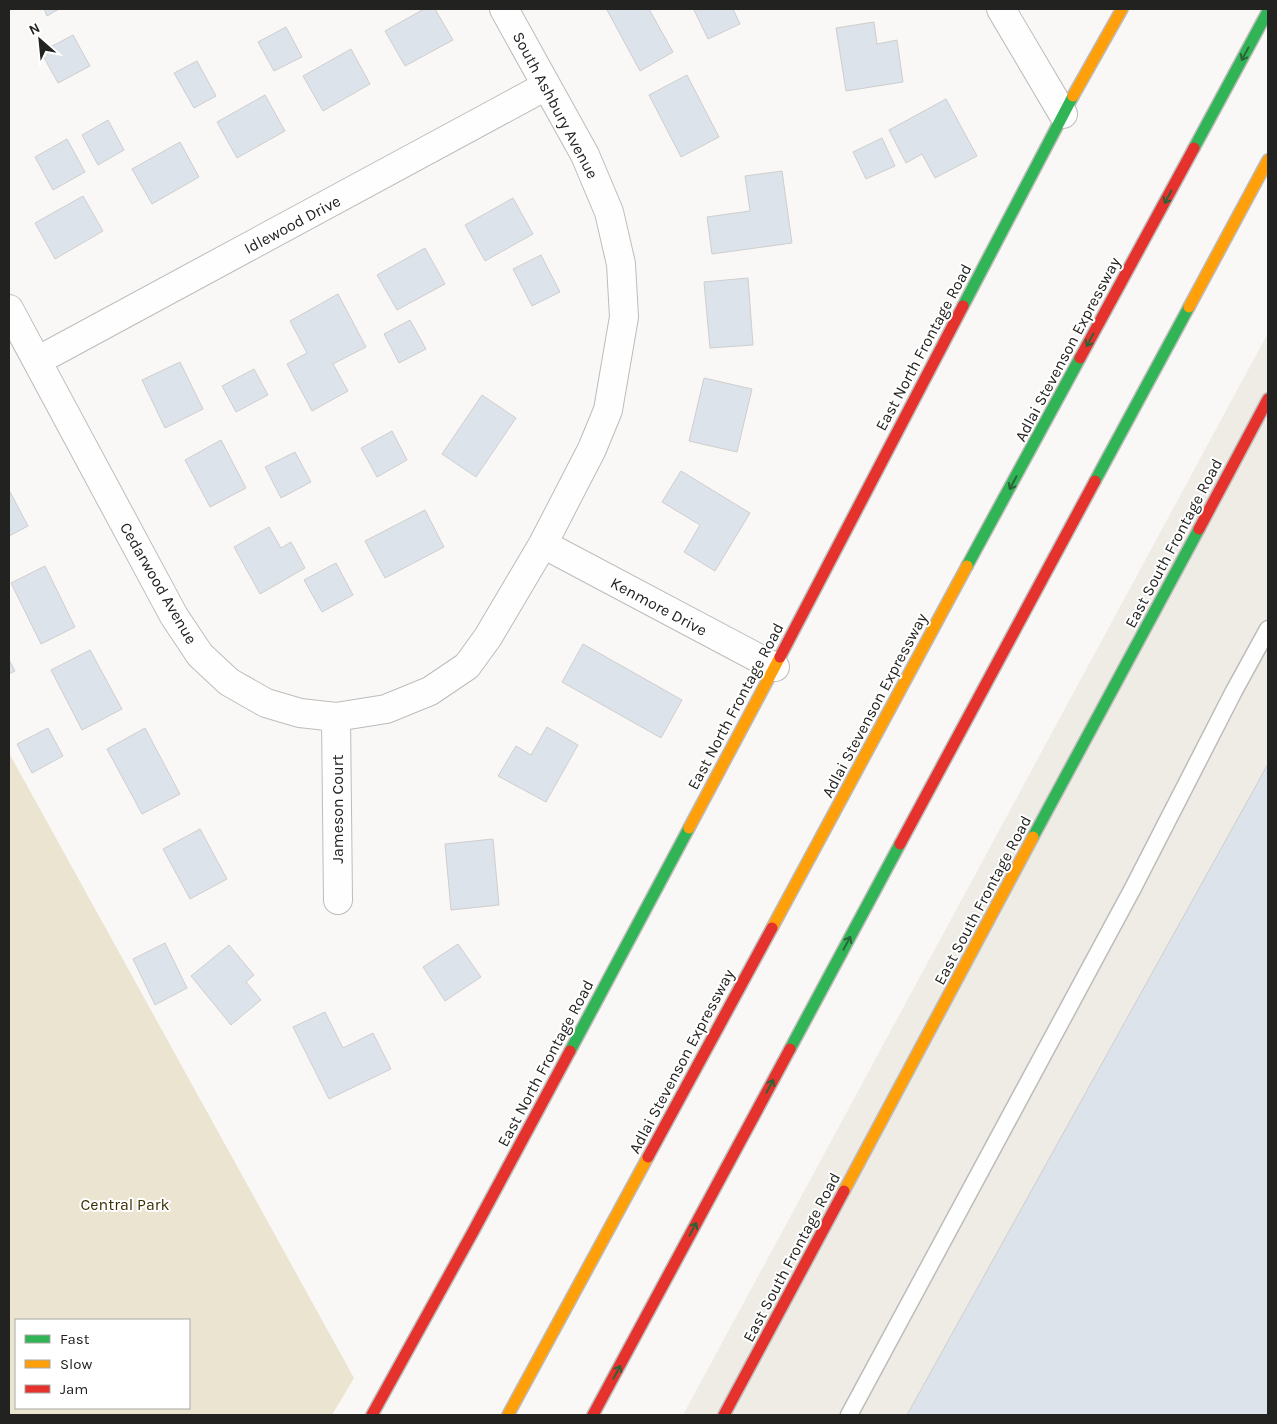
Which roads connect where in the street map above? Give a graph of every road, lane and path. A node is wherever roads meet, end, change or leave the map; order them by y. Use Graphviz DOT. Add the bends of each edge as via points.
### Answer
graph roads {
  1 [pos="504,9"];
  2 [pos="1001,9"];
  3 [pos="1122,9"];
  4 [pos="1268,11"];
  5 [pos="546,86"];
  6 [pos="1063,114"];
  7 [pos="1268,160"];
  8 [pos="9,309"];
  9 [pos="37,362"];
  10 [pos="1268,399"];
  11 [pos="543,544"];
  12 [pos="1268,629"];
  13 [pos="775,667"];
  14 [pos="336,717"];
  15 [pos="338,900"];
  16 [pos="372,1415"];
  17 [pos="508,1415"];
  18 [pos="594,1415"];
  19 [pos="724,1415"];
  20 [pos="849,1415"];
  1 -- 5 [label="street, South Ashbury Avenue"];
  2 -- 6 [label="street"];
  3 -- 6 [label="main road, East North Frontage Road"];
  4 -- 17 [label="main road, Adlai Stevenson Expressway, one-way"];
  5 -- 9 [label="street, Idlewood Drive"];
  5 -- 11 [label="street, South Ashbury Avenue" via="585,154 609,212 621,264 624,317 608,410 592,449"];
  6 -- 13 [label="main road, East North Frontage Road"];
  18 -- 7 [label="main road, one-way"];
  8 -- 9 [label="street, Cedarwood Avenue"];
  9 -- 14 [label="street, Cedarwood Avenue" via="174,616 200,655 229,682 266,704 300,713"];
  10 -- 19 [label="main road, East South Frontage Road"];
  11 -- 13 [label="street, Kenmore Drive"];
  11 -- 14 [label="street, Cedarwood Avenue" via="467,666 430,691 386,709"];
  12 -- 20 [label="lane" via="1128,897"];
  13 -- 16 [label="main road, East North Frontage Road"];
  14 -- 15 [label="street, Jameson Court"];
}
